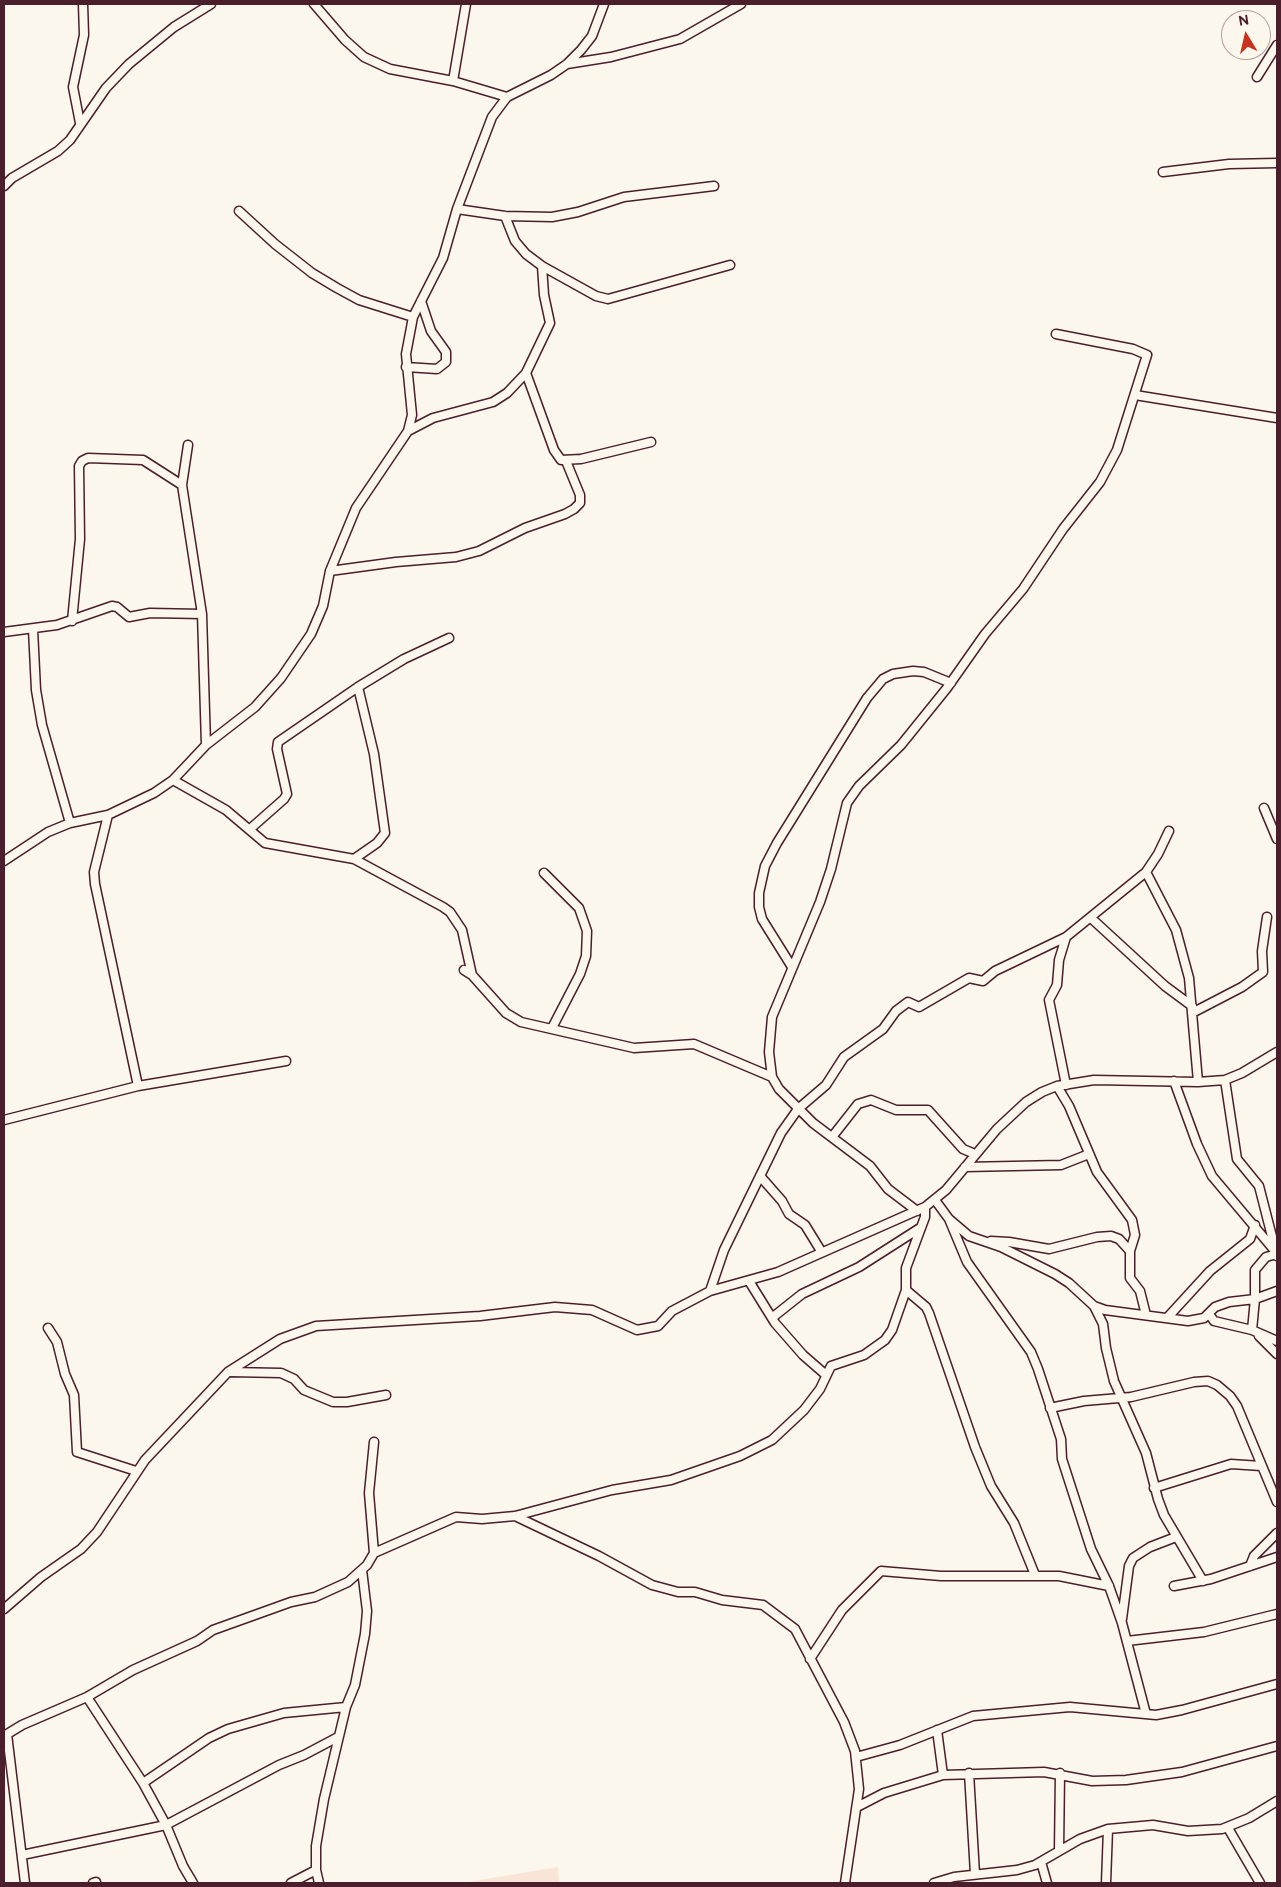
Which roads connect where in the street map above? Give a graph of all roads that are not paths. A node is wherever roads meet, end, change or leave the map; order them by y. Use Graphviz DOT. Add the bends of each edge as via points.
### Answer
graph roads {
  1 [pos="83,4"];
  2 [pos="211,4"];
  3 [pos="314,4"];
  4 [pos="466,4"];
  5 [pos="604,4"];
  6 [pos="741,4"];
  7 [pos="1277,45"];
  8 [pos="567,64"];
  9 [pos="1257,77"];
  10 [pos="453,81"];
  11 [pos="507,97"];
  12 [pos="80,123"];
  13 [pos="1277,163"];
  14 [pos="1163,172"];
  15 [pos="4,186"];
  16 [pos="714,186"];
  17 [pos="457,209"];
  18 [pos="239,211"];
  19 [pos="505,216"];
  20 [pos="730,265"];
  21 [pos="542,266"];
  22 [pos="421,301"];
  23 [pos="413,317"];
  24 [pos="1056,334"];
  25 [pos="406,368"];
  26 [pos="526,373"];
  27 [pos="1136,394"];
  28 [pos="1277,418"];
  29 [pos="408,431"];
  30 [pos="651,442"];
  31 [pos="188,445"];
  32 [pos="566,461"];
  33 [pos="182,485"];
  34 [pos="330,571"];
  35 [pos="202,614"];
  36 [pos="72,621"];
  37 [pos="33,629"];
  38 [pos="4,632"];
  39 [pos="448,638"];
  40 [pos="951,683"];
  41 [pos="358,686"];
  42 [pos="206,745"];
  43 [pos="173,780"];
  44 [pos="1264,808"];
  45 [pos="108,814"];
  46 [pos="70,823"];
  47 [pos="250,829"];
  48 [pos="1169,831"];
  49 [pos="1277,838"];
  50 [pos="354,859"];
  51 [pos="4,861"];
  52 [pos="1146,872"];
  53 [pos="544,873"];
  54 [pos="1267,917"];
  55 [pos="1091,918"];
  56 [pos="1066,937"];
  57 [pos="792,967"];
  58 [pos="464,970"];
  59 [pos="472,975"];
  60 [pos="1192,1009"];
  61 [pos="552,1028"];
  62 [pos="1277,1052"];
  63 [pos="286,1061"];
  64 [pos="772,1077"];
  65 [pos="1174,1080"];
  66 [pos="1225,1080"];
  67 [pos="1198,1082"];
  68 [pos="1066,1085"];
  69 [pos="138,1086"];
  70 [pos="1057,1086"];
  71 [pos="798,1109"];
  72 [pos="4,1120"];
  73 [pos="832,1137"];
  74 [pos="975,1154"];
  75 [pos="1089,1154"];
  76 [pos="965,1167"];
  77 [pos="760,1176"];
  78 [pos="935,1200"];
  79 [pos="925,1207"];
  80 [pos="917,1211"];
  81 [pos="949,1219"];
  82 [pos="1255,1225"];
  83 [pos="922,1227"];
  84 [pos="987,1242"];
  85 [pos="821,1251"];
  86 [pos="1130,1251"];
  87 [pos="1276,1254"];
  88 [pos="749,1281"];
  89 [pos="906,1290"];
  90 [pos="710,1291"];
  91 [pos="1277,1291"];
  92 [pos="1255,1299"];
  93 [pos="1094,1306"];
  94 [pos="1210,1314"];
  95 [pos="1146,1315"];
  96 [pos="773,1317"];
  97 [pos="1167,1318"];
  98 [pos="48,1328"];
  99 [pos="1253,1331"];
  100 [pos="1277,1341"];
  101 [pos="1277,1354"];
  102 [pos="228,1372"];
  103 [pos="826,1375"];
  104 [pos="386,1394"];
  105 [pos="1122,1398"];
  106 [pos="1050,1408"];
  107 [pos="374,1442"];
  108 [pos="1261,1466"];
  109 [pos="136,1471"];
  110 [pos="1154,1488"];
  111 [pos="1277,1502"];
  112 [pos="515,1516"];
  113 [pos="1277,1533"];
  114 [pos="1176,1537"];
  115 [pos="374,1553"];
  116 [pos="1277,1557"];
  117 [pos="1250,1566"];
  118 [pos="362,1570"];
  119 [pos="1035,1575"];
  120 [pos="1203,1581"];
  121 [pos="1110,1586"];
  122 [pos="1174,1586"];
  123 [pos="4,1609"];
  124 [pos="1277,1614"];
  125 [pos="1122,1622"];
  126 [pos="1127,1641"];
  127 [pos="810,1659"];
  128 [pos="1277,1684"];
  129 [pos="87,1697"];
  130 [pos="346,1707"];
  131 [pos="1146,1714"];
  132 [pos="937,1730"];
  133 [pos="5,1735"];
  134 [pos="338,1737"];
  135 [pos="1277,1746"];
  136 [pos="856,1758"];
  137 [pos="969,1773"];
  138 [pos="1060,1773"];
  139 [pos="943,1775"];
  140 [pos="143,1783"];
  141 [pos="1277,1801"];
  142 [pos="857,1806"];
  143 [pos="166,1825"];
  144 [pos="1228,1828"];
  145 [pos="1108,1829"];
  146 [pos="1059,1852"];
  147 [pos="22,1855"];
  148 [pos="1041,1862"];
  149 [pos="316,1870"];
  150 [pos="975,1874"];
  151 [pos="24,1883"];
  152 [pos="193,1883"];
  153 [pos="291,1883"];
  154 [pos="319,1883"];
  155 [pos="845,1883"];
  156 [pos="934,1883"];
  157 [pos="1047,1883"];
  158 [pos="1106,1883"];
  159 [pos="1260,1883"];
  1 -- 12 [label="street" via="84,35 73,86"];
  2 -- 12 [label="street" via="174,27 129,64"];
  3 -- 10 [label="street" via="364,57 390,69"];
  4 -- 10 [label="street"];
  5 -- 8 [label="street" via="592,36"];
  6 -- 8 [label="street" via="680,39 611,57"];
  7 -- 9 [label="street"];
  8 -- 11 [label="street"];
  10 -- 11 [label="street"];
  11 -- 17 [label="street" via="492,117"];
  12 -- 15 [label="street" via="70,140 58,151"];
  13 -- 14 [label="street" via="1229,164"];
  16 -- 19 [label="street" via="624,197 552,217"];
  17 -- 19 [label="street"];
  17 -- 22 [label="street" via="444,258"];
  18 -- 23 [label="street" via="312,273 359,300"];
  19 -- 21 [label="street" via="515,241"];
  20 -- 21 [label="street" via="608,299 596,296"];
  21 -- 26 [label="street" via="550,323"];
  22 -- 23 [label="street"];
  22 -- 25 [label="street" via="431,331 446,352 446,362 437,369"];
  23 -- 25 [label="street"];
  24 -- 27 [label="street" via="1133,349 1147,355"];
  25 -- 29 [label="street" via="412,415"];
  26 -- 29 [label="street" via="507,394 493,402 433,418"];
  26 -- 32 [label="street" via="557,457"];
  27 -- 28 [label="street"];
  27 -- 40 [label="street" via="1109,468 1040,561 1024,588 985,634"];
  29 -- 34 [label="street" via="356,508"];
  30 -- 32 [label="street"];
  31 -- 33 [label="street"];
  32 -- 34 [label="street" via="580,495 580,502 574,509 472,553"];
  33 -- 35 [label="street"];
  33 -- 36 [label="street" via="143,460 82,460 79,466 80,539"];
  34 -- 42 [label="street" via="323,606 311,634 281,678 255,707"];
  35 -- 36 [label="street" via="150,613 129,617 112,606"];
  35 -- 42 [label="street"];
  36 -- 37 [label="street"];
  37 -- 38 [label="street"];
  37 -- 46 [label="street" via="36,690 42,725"];
  39 -- 41 [label="street"];
  40 -- 57 [label="street" via="901,745 859,786 847,803 831,869"];
  40 -- 57 [label="street" via="913,671 893,674 883,680 867,698 777,843 765,866 759,907 762,920"];
  41 -- 47 [label="street" via="278,742 287,794"];
  41 -- 50 [label="street" via="374,754 385,833 378,843"];
  42 -- 43 [label="street"];
  43 -- 45 [label="street" via="154,793"];
  43 -- 47 [label="street" via="226,810"];
  44 -- 49 [label="street"];
  45 -- 46 [label="street"];
  45 -- 69 [label="street" via="94,872 95,884"];
  46 -- 51 [label="street" via="29,843"];
  47 -- 50 [label="street" via="271,845"];
  48 -- 52 [label="street"];
  50 -- 59 [label="street" via="450,912 462,930"];
  52 -- 55 [label="street"];
  52 -- 60 [label="street" via="1176,930 1190,978"];
  53 -- 61 [label="street" via="579,908 587,931 586,956 580,974"];
  54 -- 60 [label="street" via="1263,972 1242,987"];
  55 -- 56 [label="street"];
  55 -- 60 [label="street"];
  56 -- 68 [label="street" via="1059,960 1057,985 1049,1000"];
  56 -- 71 [label="street" via="983,980 969,978 919,1007 908,1002 896,1011 883,1029 844,1057 826,1085"];
  57 -- 64 [label="street" via="772,1017 769,1052"];
  58 -- 59 [label="street"];
  59 -- 61 [label="street" via="506,1014 521,1022"];
  60 -- 67 [label="street"];
  61 -- 64 [label="street" via="634,1048 694,1044"];
  62 -- 66 [label="street"];
  63 -- 69 [label="street"];
  64 -- 71 [label="street"];
  65 -- 67 [label="street"];
  65 -- 68 [label="street" via="1119,1079"];
  65 -- 82 [label="street" via="1203,1160 1225,1194"];
  66 -- 67 [label="street"];
  66 -- 87 [label="street" via="1237,1159 1259,1186"];
  68 -- 70 [label="street"];
  69 -- 72 [label="street"];
  70 -- 74 [label="street" via="1026,1102 996,1129"];
  70 -- 75 [label="street"];
  71 -- 73 [label="street"];
  71 -- 77 [label="street" via="781,1133"];
  73 -- 74 [label="street" via="858,1104 871,1100 896,1110 928,1110 962,1149"];
  73 -- 80 [label="street" via="870,1166 888,1189"];
  74 -- 76 [label="street"];
  75 -- 76 [label="street" via="1061,1165"];
  75 -- 86 [label="street" via="1097,1172 1132,1220 1135,1234"];
  76 -- 78 [label="street"];
  77 -- 85 [label="street" via="789,1214 804,1225"];
  77 -- 90 [label="street" via="724,1250"];
  78 -- 79 [label="street"];
  78 -- 81 [label="street"];
  79 -- 80 [label="street"];
  79 -- 83 [label="street" via="926,1218"];
  80 -- 85 [label="street"];
  81 -- 84 [label="street" via="969,1236"];
  81 -- 106 [label="street" via="967,1262 1032,1352"];
  82 -- 87 [label="street"];
  82 -- 97 [label="street" via="1250,1239 1210,1271"];
  83 -- 89 [label="street" via="906,1268"];
  83 -- 96 [label="street" via="859,1267 802,1294"];
  84 -- 86 [label="street" via="1049,1249 1112,1236 1124,1242"];
  84 -- 93 [label="street" via="1055,1274"];
  85 -- 88 [label="street" via="778,1272"];
  86 -- 95 [label="street" via="1130,1278 1140,1291"];
  87 -- 92 [label="street" via="1266,1257 1255,1270"];
  88 -- 90 [label="street"];
  88 -- 96 [label="street"];
  89 -- 103 [label="street" via="892,1330 885,1340 860,1356 835,1364"];
  89 -- 119 [label="street" via="929,1313 974,1447 991,1486 1018,1531"];
  90 -- 102 [label="street" via="672,1311 658,1326 641,1330 592,1310 566,1306 480,1316 316,1326 280,1339"];
  91 -- 92 [label="street"];
  92 -- 94 [label="street" via="1229,1302 1215,1307"];
  92 -- 99 [label="street"];
  93 -- 95 [label="street"];
  93 -- 105 [label="street" via="1103,1324 1114,1381"];
  94 -- 97 [label="street" via="1188,1321"];
  94 -- 99 [label="street" via="1214,1321"];
  95 -- 97 [label="street"];
  96 -- 103 [label="street" via="803,1355"];
  98 -- 109 [label="street" via="57,1342 74,1394 77,1452"];
  99 -- 100 [label="street"];
  99 -- 101 [label="street"];
  102 -- 104 [label="street" via="281,1373 294,1379 304,1390 333,1402"];
  102 -- 109 [label="street"];
  103 -- 112 [label="street" via="804,1410 772,1440 746,1454 690,1475 612,1490"];
  105 -- 106 [label="street"];
  105 -- 108 [label="street" via="1194,1382 1217,1385 1237,1406"];
  105 -- 110 [label="street" via="1146,1453"];
  106 -- 121 [label="street" via="1061,1439 1062,1458 1092,1549"];
  107 -- 115 [label="street" via="370,1493"];
  108 -- 110 [label="street" via="1231,1464"];
  108 -- 111 [label="street"];
  109 -- 123 [label="street" via="81,1549"];
  110 -- 114 [label="street"];
  112 -- 115 [label="street" via="456,1517"];
  112 -- 127 [label="street" via="652,1585 763,1605 795,1629"];
  113 -- 117 [label="street" via="1254,1556"];
  114 -- 120 [label="street"];
  114 -- 125 [label="street" via="1132,1558"];
  115 -- 118 [label="street"];
  116 -- 117 [label="street"];
  117 -- 120 [label="street"];
  118 -- 129 [label="street" via="348,1582 315,1597 291,1602 213,1630"];
  118 -- 130 [label="street" via="367,1611 365,1634 355,1686"];
  119 -- 121 [label="street"];
  119 -- 127 [label="street" via="941,1576 881,1571 842,1610"];
  120 -- 122 [label="street"];
  121 -- 125 [label="street"];
  124 -- 126 [label="street" via="1204,1632"];
  125 -- 126 [label="street"];
  126 -- 131 [label="street"];
  127 -- 136 [label="street" via="844,1722"];
  128 -- 131 [label="street" via="1182,1710"];
  129 -- 133 [label="street"];
  129 -- 140 [label="street"];
  130 -- 134 [label="street"];
  130 -- 140 [label="street" via="284,1713 228,1729"];
  131 -- 132 [label="street" via="1050,1708 973,1716"];
  132 -- 136 [label="street"];
  132 -- 139 [label="street"];
  133 -- 147 [label="street"];
  134 -- 143 [label="street"];
  134 -- 149 [label="street" via="316,1846"];
  135 -- 138 [label="street" via="1182,1772 1126,1780 1092,1781"];
  136 -- 142 [label="street"];
  137 -- 138 [label="street"];
  137 -- 139 [label="street"];
  137 -- 150 [label="street"];
  138 -- 146 [label="street"];
  139 -- 142 [label="street" via="884,1793"];
  140 -- 143 [label="street"];
  141 -- 144 [label="street"];
  142 -- 155 [label="street"];
  143 -- 147 [label="street"];
  143 -- 152 [label="street"];
  144 -- 145 [label="street" via="1195,1831 1153,1825"];
  144 -- 159 [label="street"];
  145 -- 146 [label="street" via="1080,1839"];
  145 -- 158 [label="street"];
  146 -- 148 [label="street"];
  147 -- 151 [label="street"];
  148 -- 150 [label="street" via="1018,1870"];
  148 -- 157 [label="street"];
  149 -- 153 [label="street"];
  149 -- 154 [label="street"];
  150 -- 156 [label="street"];
}
